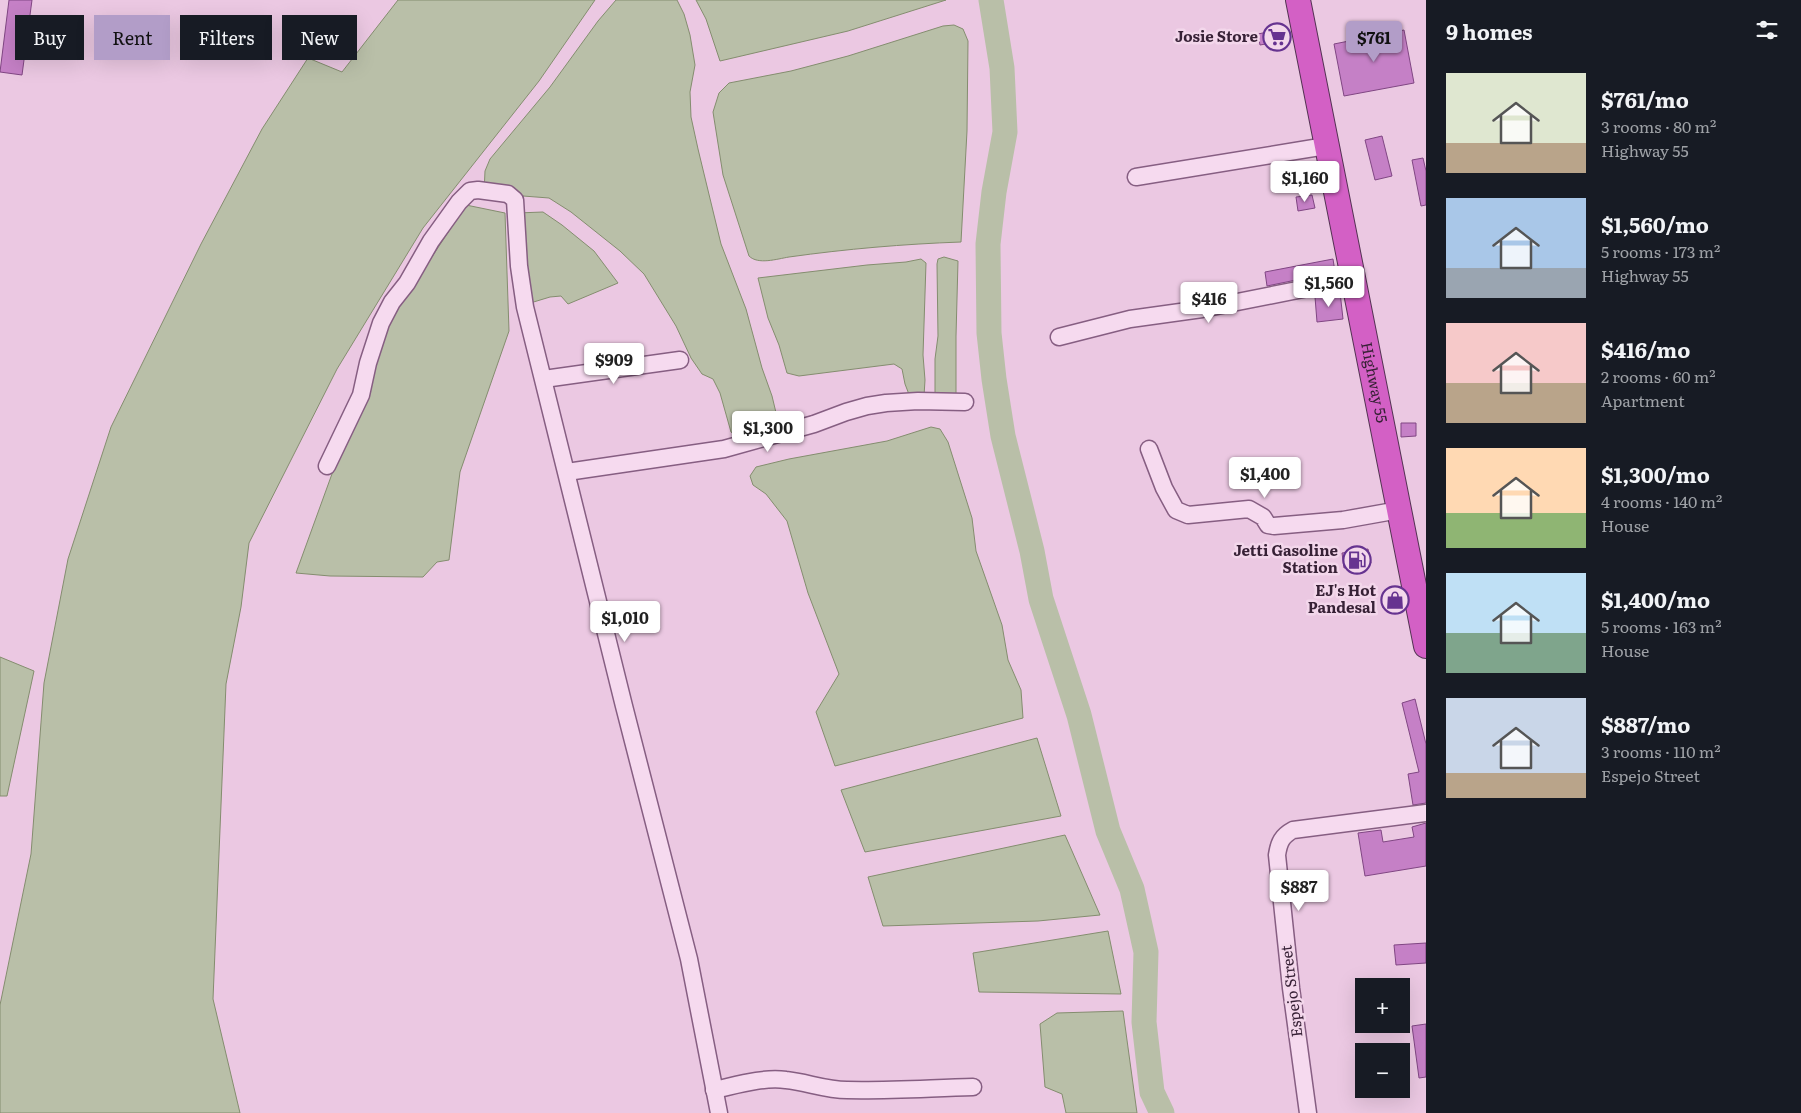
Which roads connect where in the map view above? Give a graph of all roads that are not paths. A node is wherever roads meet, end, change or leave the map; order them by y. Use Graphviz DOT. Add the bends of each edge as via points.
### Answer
graph roads {
  1 [pos="1298,0"];
  2 [pos="1326,146"];
  3 [pos="1136,177"];
  4 [pos="1353,279"];
  5 [pos="1058,337"];
  6 [pos="680,360"];
  7 [pos="544,379"];
  8 [pos="965,402"];
  9 [pos="1149,449"];
  10 [pos="327,466"];
  11 [pos="567,472"];
  12 [pos="1399,510"];
  13 [pos="1426,646"];
  14 [pos="1426,813"];
  15 [pos="974,1087"];
  16 [pos="714,1090"];
  17 [pos="719,1113"];
  18 [pos="1308,1113"];
  1 -- 2 [label="highway, Highway 55"];
  2 -- 3 [label="street"];
  2 -- 4 [label="highway, Highway 55"];
  4 -- 5 [label="street" via="1202,309 1130,319"];
  4 -- 12 [label="highway, Highway 55"];
  6 -- 7 [label="street"];
  7 -- 10 [label="street" via="525,307 514,200 508,194 470,191 432,241 381,323 361,395"];
  7 -- 11 [label="street"];
  8 -- 11 [label="street" via="918,401 867,406 724,449"];
  9 -- 12 [label="street" via="1176,510 1188,514 1249,509 1263,517 1268,525 1274,526 1343,520"];
  11 -- 16 [label="street" via="689,959"];
  12 -- 13 [label="highway, Highway 55"];
  14 -- 18 [label="street, Espejo Street" via="1293,830 1285,834 1279,843 1291,988"];
  15 -- 16 [label="street" via="845,1090 775,1080"];
  16 -- 17 [label="street"];
}
